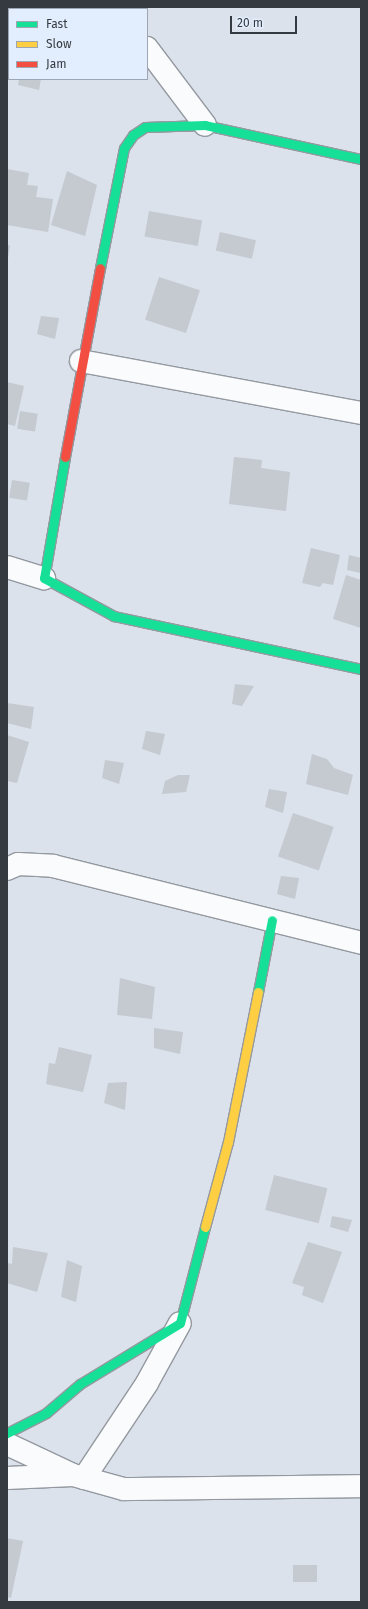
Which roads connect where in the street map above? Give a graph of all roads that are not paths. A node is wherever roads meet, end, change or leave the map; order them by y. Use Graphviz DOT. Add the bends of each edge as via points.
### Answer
graph roads {
  1 [pos="148,49"];
  2 [pos="205,125"];
  3 [pos="361,159"];
  4 [pos="81,361"];
  5 [pos="361,413"];
  6 [pos="7,567"];
  7 [pos="44,578"];
  8 [pos="361,669"];
  9 [pos="7,869"];
  10 [pos="272,920"];
  11 [pos="361,943"];
  12 [pos="180,1323"];
  13 [pos="7,1433"];
  14 [pos="7,1444"];
  15 [pos="78,1476"];
  16 [pos="7,1478"];
  17 [pos="361,1486"];
  1 -- 2 [label="street"];
  2 -- 3 [label="street"];
  2 -- 4 [label="street" via="145,127 124,148"];
  4 -- 5 [label="street"];
  4 -- 7 [label="street"];
  6 -- 7 [label="street"];
  7 -- 8 [label="street" via="114,616"];
  9 -- 10 [label="street" via="18,864 53,866"];
  10 -- 11 [label="street"];
  10 -- 12 [label="street" via="228,1142"];
  12 -- 13 [label="street" via="80,1384 46,1413"];
  12 -- 15 [label="street" via="147,1383"];
  14 -- 15 [label="street"];
  15 -- 16 [label="street"];
  15 -- 17 [label="street" via="124,1489"];
}
